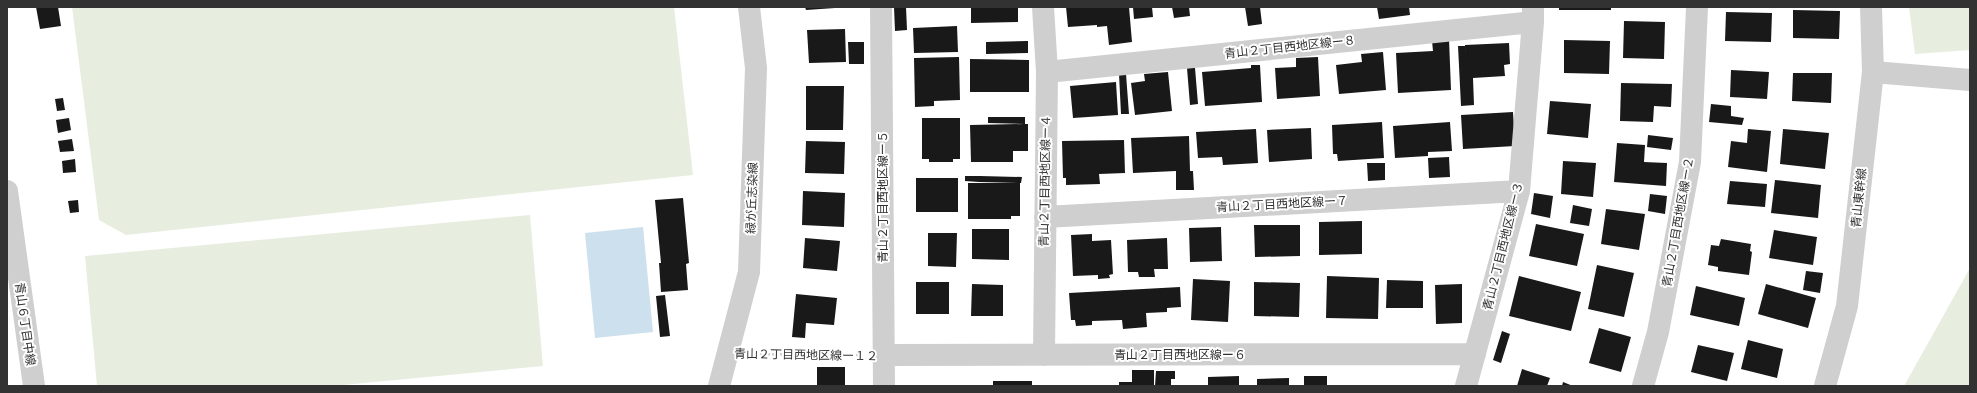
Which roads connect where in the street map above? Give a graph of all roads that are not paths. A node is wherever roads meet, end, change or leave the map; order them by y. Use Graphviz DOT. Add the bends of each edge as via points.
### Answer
graph roads {
  1 [pos="749,7"];
  2 [pos="881,7"];
  3 [pos="1042,7"];
  4 [pos="1697,7"];
  5 [pos="1871,7"];
  6 [pos="1533,14"];
  7 [pos="1047,72"];
  8 [pos="1873,72"];
  9 [pos="1970,80"];
  10 [pos="7,191"];
  11 [pos="1519,191"];
  12 [pos="1045,217"];
  13 [pos="15,307"];
  14 [pos="1475,354"];
  15 [pos="884,356"];
  16 [pos="1044,356"];
  17 [pos="34,386"];
  18 [pos="719,386"];
  19 [pos="884,386"];
  20 [pos="1466,386"];
  21 [pos="1643,386"];
  22 [pos="1825,386"];
  1 -- 18 [label="street, 緑が丘志染線" via="756,68 750,272"];
  2 -- 15 [label="street, 青山２丁目西地区線ー５"];
  3 -- 7 [label="street, 青山２丁目西地区線ー４"];
  4 -- 21 [label="street, 青山２丁目西地区線ー２" via="1690,162 1658,332"];
  5 -- 8 [label="street, 青山東幹線"];
  6 -- 7 [label="street, 青山２丁目西地区線ー８"];
  6 -- 11 [label="street, 青山２丁目西地区線ー３"];
  7 -- 12 [label="street, 青山２丁目西地区線ー４"];
  8 -- 9 [label="street"];
  8 -- 22 [label="street, 青山東幹線" via="1848,306"];
  10 -- 13 [label="street, 青山６丁目中線"];
  11 -- 12 [label="street, 青山２丁目西地区線ー７"];
  11 -- 14 [label="street, 青山２丁目西地区線ー３"];
  12 -- 16 [label="street, 青山２丁目西地区線ー４"];
  13 -- 17 [label="street, 青山６丁目中線"];
  14 -- 16 [label="street, 青山２丁目西地区線ー６"];
  14 -- 20 [label="street, 青山２丁目西地区線ー３"];
  15 -- 16 [label="street, 青山２丁目西地区線ー６"];
  15 -- 19 [label="street, 青山２丁目西地区線ー５"];
}
